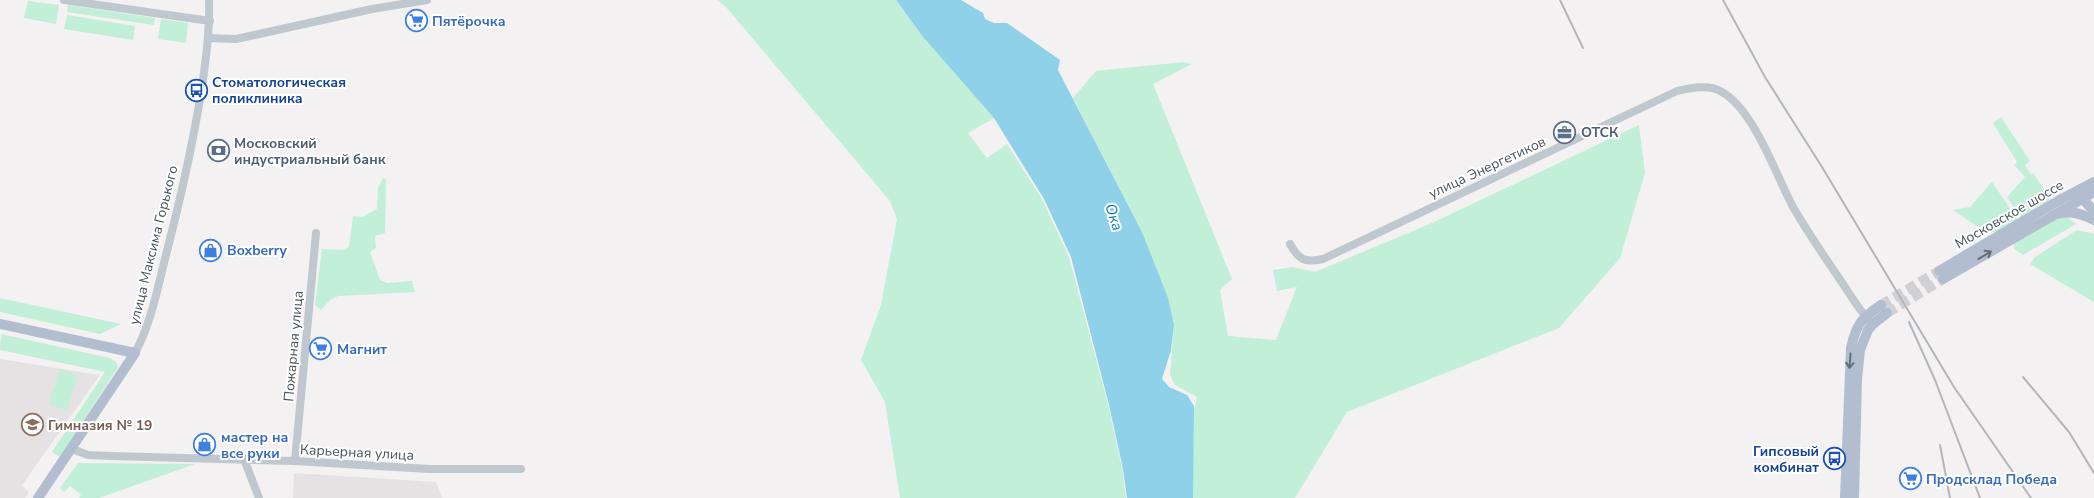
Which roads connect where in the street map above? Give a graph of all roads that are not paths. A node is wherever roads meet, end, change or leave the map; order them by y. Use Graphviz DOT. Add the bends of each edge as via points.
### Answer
graph roads {
  1 [pos="64,0"];
  2 [pos="209,0"];
  3 [pos="427,0"];
  4 [pos="210,20"];
  5 [pos="209,38"];
  6 [pos="2094,182"];
  7 [pos="2094,192"];
  8 [pos="2079,195"];
  9 [pos="2094,211"];
  10 [pos="2052,215"];
  11 [pos="2094,220"];
  12 [pos="316,233"];
  13 [pos="1290,244"];
  14 [pos="1884,309"];
  15 [pos="1869,320"];
  16 [pos="0,324"];
  17 [pos="135,353"];
  18 [pos="72,449"];
  19 [pos="244,459"];
  20 [pos="295,461"];
  21 [pos="521,469"];
  22 [pos="38,498"];
  23 [pos="259,498"];
  24 [pos="1845,498"];
  25 [pos="1854,498"];
  1 -- 4 [label="street"];
  2 -- 4 [label="street, улица Максима Горького"];
  3 -- 5 [label="street" via="236,39"];
  4 -- 5 [label="street, улица Максима Горького"];
  5 -- 17 [label="street, улица Максима Горького" via="180,200 153,305"];
  6 -- 8 [label="main road, Московское шоссе"];
  7 -- 8 [label="main road, Московское шоссе"];
  8 -- 9 [label="main road"];
  8 -- 10 [label="main road, Московское шоссе"];
  8 -- 10 [label="main road, Московское шоссе, one-way" via="1941,275"];
  10 -- 11 [label="main road" via="2070,212"];
  12 -- 20 [label="street, Пожарная улица"];
  13 -- 15 [label="street, улица Энергетиков" via="1302,259 1323,259 1677,91 1714,89 1735,102 1750,122 1794,208"];
  14 -- 15 [label="main road"];
  15 -- 24 [label="main road, one-way" via="1856,329 1851,348"];
  15 -- 25 [label="main road" via="1858,370"];
  16 -- 17 [label="main road"];
  17 -- 18 [label="main road, улица Максима Горького"];
  18 -- 19 [label="street, Карьерная улица" via="88,455"];
  18 -- 22 [label="main road, улица Максима Горького"];
  19 -- 20 [label="street, Карьерная улица"];
  19 -- 23 [label="street"];
  20 -- 21 [label="street, Карьерная улица" via="429,469"];
}
